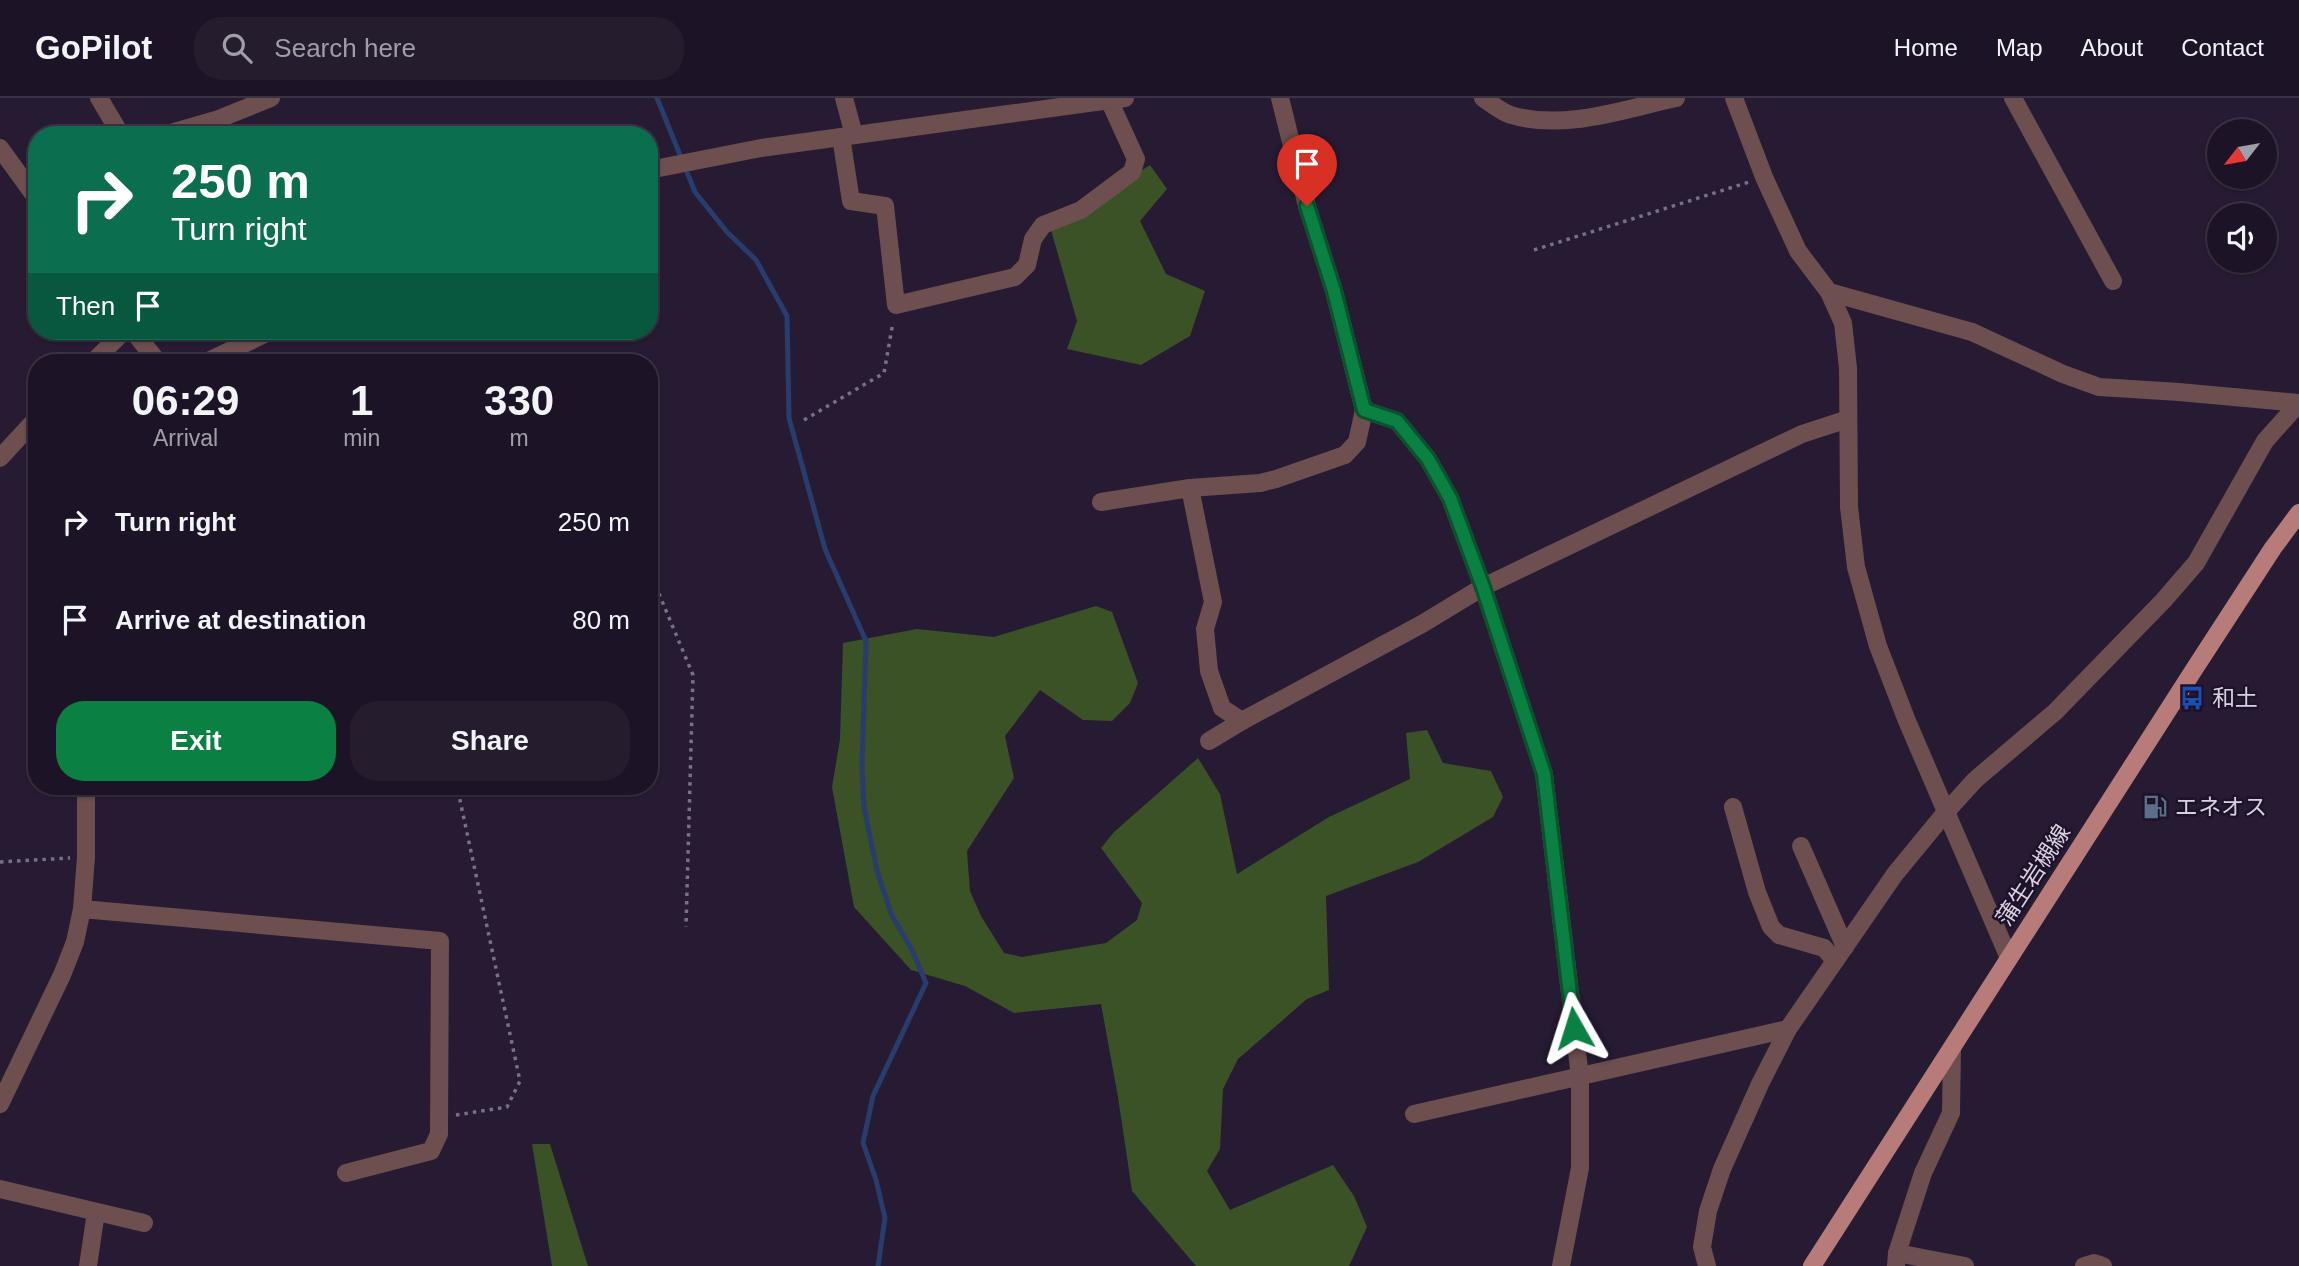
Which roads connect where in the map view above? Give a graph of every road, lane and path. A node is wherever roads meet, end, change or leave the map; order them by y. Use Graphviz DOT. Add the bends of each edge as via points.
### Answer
graph roads {
  1 [pos="99,98"];
  2 [pos="271,98"];
  3 [pos="844,98"];
  4 [pos="1280,98"];
  5 [pos="1483,98"];
  6 [pos="1676,98"];
  7 [pos="1734,98"];
  8 [pos="2014,98"];
  9 [pos="1117,99"];
  10 [pos="116,126"];
  11 [pos="195,126"];
  12 [pos="847,136"];
  13 [pos="0,148"];
  14 [pos="658,168"];
  15 [pos="1764,177"];
  16 [pos="28,187"];
  17 [pos="1534,250"];
  18 [pos="2113,281"];
  19 [pos="1829,292"];
  20 [pos="896,305"];
  21 [pos="115,340"];
  22 [pos="252,340"];
  23 [pos="101,354"];
  24 [pos="223,354"];
  25 [pos="1364,410"];
  26 [pos="804,419"];
  27 [pos="1848,419"];
  28 [pos="28,428"];
  29 [pos="0,458"];
  30 [pos="1191,488"];
  31 [pos="1101,502"];
  32 [pos="2299,513"];
  33 [pos="1483,587"];
  34 [pos="658,592"];
  35 [pos="1242,721"];
  36 [pos="1209,741"];
  37 [pos="86,795"];
  38 [pos="459,795"];
  39 [pos="1732,807"];
  40 [pos="1946,812"];
  41 [pos="1801,846"];
  42 [pos="86,857"];
  43 [pos="0,862"];
  44 [pos="82,908"];
  45 [pos="686,928"];
  46 [pos="1840,954"];
  47 [pos="2009,958"];
  48 [pos="1788,1029"];
  49 [pos="1952,1048"];
  50 [pos="1580,1077"];
  51 [pos="0,1104"];
  52 [pos="1414,1114"];
  53 [pos="440,1117"];
  54 [pos="346,1173"];
  55 [pos="0,1189"];
  56 [pos="96,1212"];
  57 [pos="144,1223"];
  58 [pos="1896,1259"];
  59 [pos="88,1266"];
  60 [pos="1561,1266"];
  61 [pos="1707,1266"];
  62 [pos="1812,1266"];
  63 [pos="1965,1266"];
  64 [pos="2084,1266"];
  65 [pos="2103,1266"];
  1 -- 10 [label="street"];
  2 -- 11 [label="street"];
  3 -- 12 [label="street"];
  4 -- 25 [label="street"];
  5 -- 6 [label="street" via="1509,114 1541,121 1590,117"];
  7 -- 15 [label="street"];
  8 -- 18 [label="street"];
  9 -- 12 [label="street"];
  9 -- 20 [label="street" via="1136,159 1132,172 1081,210 1042,225 1032,239 1027,265 1015,277"];
  12 -- 14 [label="street"];
  12 -- 20 [label="street" via="851,201 885,206"];
  13 -- 16 [label="street"];
  15 -- 17 [label="path"];
  15 -- 19 [label="street" via="1798,251"];
  19 -- 27 [label="street" via="1843,323"];
  19 -- 40 [label="street" via="1972,332 2099,387 2299,403 2265,441 2196,563 2055,712 1975,780"];
  20 -- 26 [label="path" via="884,373"];
  21 -- 23 [label="street"];
  22 -- 24 [label="street"];
  25 -- 30 [label="street" via="1357,442 1345,455 1260,483"];
  25 -- 33 [label="street" via="1397,421 1428,459 1450,498"];
  27 -- 33 [label="street" via="1802,434"];
  27 -- 40 [label="street" via="1849,507 1856,567 1878,646"];
  28 -- 29 [label="street"];
  30 -- 31 [label="street"];
  30 -- 35 [label="street" via="1213,602 1205,629 1209,671 1222,708"];
  32 -- 47 [label="main road, 蒲生岩槻線"];
  33 -- 35 [label="street"];
  33 -- 50 [label="street" via="1544,774"];
  34 -- 45 [label="path" via="692,675"];
  35 -- 36 [label="street"];
  37 -- 42 [label="street"];
  38 -- 53 [label="path" via="520,1082 507,1107"];
  39 -- 46 [label="street" via="1770,927 1779,935"];
  40 -- 46 [label="street" via="1895,874"];
  40 -- 47 [label="street"];
  41 -- 46 [label="street"];
  42 -- 43 [label="path"];
  42 -- 44 [label="street"];
  44 -- 51 [label="street" via="62,975"];
  44 -- 53 [label="street" via="440,941"];
  46 -- 48 [label="street"];
  47 -- 49 [label="main road, 蒲生岩槻線"];
  48 -- 50 [label="street"];
  48 -- 61 [label="street" via="1722,1169 1702,1247"];
  49 -- 58 [label="street" via="1951,1113 1923,1174"];
  49 -- 62 [label="main road, 蒲生岩槻線"];
  50 -- 52 [label="street"];
  50 -- 60 [label="street" via="1580,1168"];
  53 -- 54 [label="street" via="431,1152"];
  55 -- 56 [label="street"];
  56 -- 57 [label="street"];
  56 -- 59 [label="street"];
  58 -- 63 [label="street"];
  64 -- 65 [label="street"];
}
